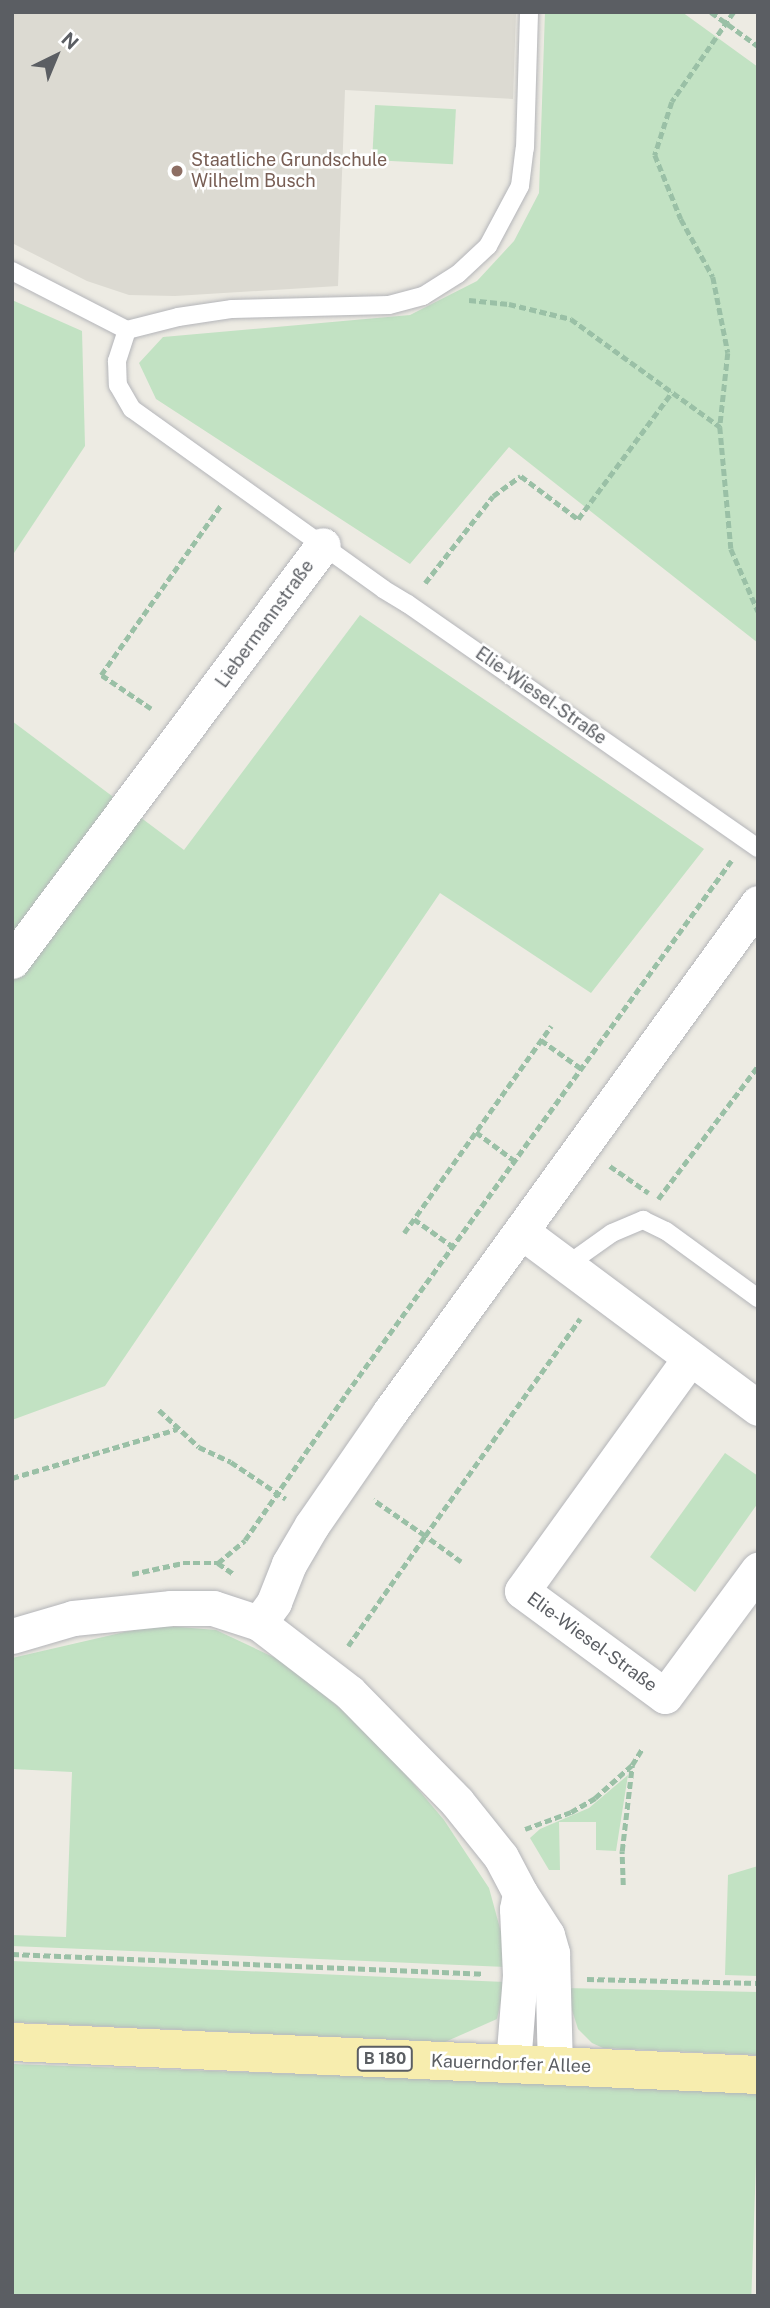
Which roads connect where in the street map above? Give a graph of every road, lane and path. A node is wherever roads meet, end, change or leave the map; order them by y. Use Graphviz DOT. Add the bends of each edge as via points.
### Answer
graph roads {
  1 [pos="529,12"];
  2 [pos="711,12"];
  3 [pos="734,12"];
  4 [pos="727,23"];
  5 [pos="758,46"];
  6 [pos="12,271"];
  7 [pos="423,296"];
  8 [pos="127,330"];
  9 [pos="672,392"];
  10 [pos="720,427"];
  11 [pos="237,482"];
  12 [pos="323,545"];
  13 [pos="408,604"];
  14 [pos="758,611"];
  15 [pos="151,709"];
  16 [pos="752,844"];
  17 [pos="758,903"];
  18 [pos="12,961"];
  19 [pos="551,1026"];
  20 [pos="541,1040"];
  21 [pos="758,1066"];
  22 [pos="582,1069"];
  23 [pos="476,1132"];
  24 [pos="583,1148"];
  25 [pos="515,1161"];
  26 [pos="658,1199"];
  27 [pos="414,1219"];
  28 [pos="643,1220"];
  29 [pos="522,1232"];
  30 [pos="404,1234"];
  31 [pos="454,1248"];
  32 [pos="566,1265"];
  33 [pos="599,1292"];
  34 [pos="758,1298"];
  35 [pos="690,1358"];
  36 [pos="758,1408"];
  37 [pos="159,1410"];
  38 [pos="177,1429"];
  39 [pos="12,1478"];
  40 [pos="344,1479"];
  41 [pos="278,1493"];
  42 [pos="425,1536"];
  43 [pos="461,1562"];
  44 [pos="218,1563"];
  45 [pos="758,1570"];
  46 [pos="259,1623"];
  47 [pos="12,1636"];
  48 [pos="342,1654"];
  49 [pos="642,1749"];
  50 [pos="632,1765"];
  51 [pos="518,1832"];
  52 [pos="623,1885"];
  53 [pos="12,1954"];
  54 [pos="536,1976"];
  55 [pos="758,1983"];
  56 [pos="12,2042"];
  57 [pos="513,2064"];
  58 [pos="555,2066"];
  59 [pos="758,2075"];
  1 -- 7 [label="lane" via="520,186 488,246 458,274"];
  2 -- 4 [label="path"];
  3 -- 4 [label="path"];
  4 -- 5 [label="path"];
  4 -- 10 [label="path" via="672,102 654,155 681,219 713,277 728,354"];
  6 -- 8 [label="lane"];
  7 -- 8 [label="lane" via="389,305 232,309"];
  7 -- 9 [label="path" via="509,304 571,319"];
  8 -- 11 [label="lane, Liebermannstraße" via="117,361 118,385 132,409"];
  9 -- 10 [label="path"];
  9 -- 13 [label="path" via="578,519 521,476 493,496"];
  10 -- 14 [label="path" via="731,549"];
  11 -- 12 [label="lane, Liebermannstraße"];
  11 -- 15 [label="path" via="101,675"];
  12 -- 13 [label="lane, Elie-Wiesel-Straße"];
  12 -- 18 [label="street, Liebermannstraße"];
  13 -- 16 [label="lane, Elie-Wiesel-Straße"];
  16 -- 22 [label="path"];
  17 -- 24 [label="street"];
  19 -- 20 [label="path"];
  20 -- 22 [label="path"];
  20 -- 23 [label="path"];
  21 -- 26 [label="path"];
  22 -- 25 [label="path"];
  23 -- 25 [label="path"];
  23 -- 27 [label="path"];
  24 -- 26 [label="path"];
  24 -- 29 [label="street"];
  25 -- 31 [label="path"];
  26 -- 28 [label="path"];
  27 -- 30 [label="path"];
  27 -- 31 [label="path"];
  28 -- 32 [label="lane" via="612,1233"];
  28 -- 34 [label="lane" via="666,1231"];
  29 -- 32 [label="street"];
  29 -- 40 [label="street"];
  31 -- 41 [label="path"];
  32 -- 33 [label="street"];
  33 -- 35 [label="street"];
  33 -- 42 [label="path"];
  35 -- 36 [label="street"];
  35 -- 45 [label="street, Elie-Wiesel-Straße" via="522,1591 665,1696"];
  37 -- 38 [label="path"];
  38 -- 39 [label="path"];
  38 -- 41 [label="path"];
  40 -- 42 [label="path"];
  40 -- 46 [label="street" via="300,1545 274,1602"];
  41 -- 44 [label="path" via="245,1540"];
  42 -- 43 [label="path"];
  42 -- 48 [label="path"];
  46 -- 47 [label="street" via="213,1608 171,1608 73,1618"];
  46 -- 54 [label="street" via="349,1692 428,1770 501,1857 547,1935 552,1953"];
  49 -- 50 [label="path"];
  50 -- 51 [label="path" via="579,1808"];
  50 -- 52 [label="path" via="622,1851"];
  53 -- 54 [label="path"];
  54 -- 55 [label="path"];
  54 -- 57 [label="street"];
  54 -- 58 [label="street"];
  56 -- 57 [label="main road, Kauerndorfer Allee / B 180"];
  57 -- 58 [label="main road, Kauerndorfer Allee / B 180"];
  58 -- 59 [label="main road, Kauerndorfer Allee / B 180"];
}
